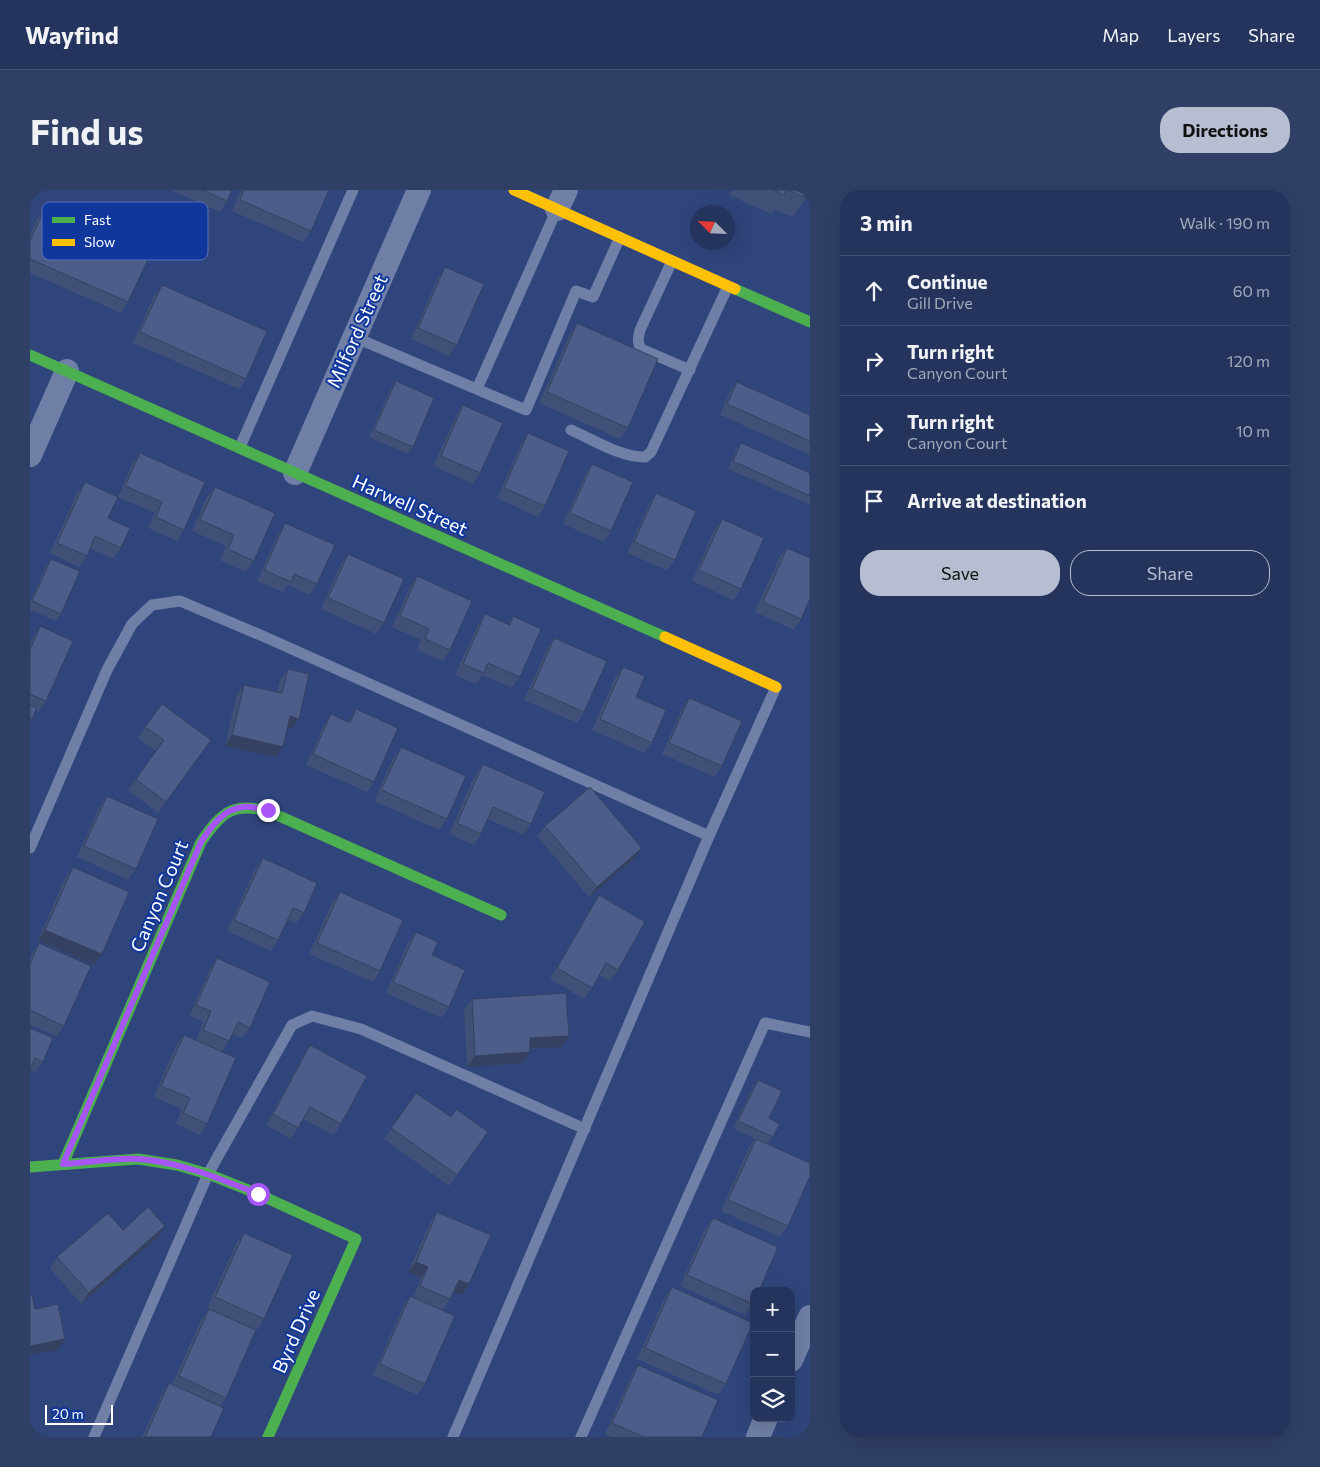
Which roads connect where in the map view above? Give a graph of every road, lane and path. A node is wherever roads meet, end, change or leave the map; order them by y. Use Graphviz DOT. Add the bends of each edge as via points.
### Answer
graph roads {
  1 [pos="353,190"];
  2 [pos="419,190"];
  3 [pos="514,190"];
  4 [pos="561,200"];
  5 [pos="620,237"];
  6 [pos="672,261"];
  7 [pos="728,286"];
  8 [pos="810,322"];
  9 [pos="354,337"];
  10 [pos="30,355"];
  11 [pos="690,370"];
  12 [pos="67,371"];
  13 [pos="476,389"];
  14 [pos="572,430"];
  15 [pos="240,447"];
  16 [pos="30,455"];
  17 [pos="295,473"];
  18 [pos="776,687"];
  19 [pos="710,836"];
  20 [pos="30,848"];
  21 [pos="501,915"];
  22 [pos="810,1032"];
  23 [pos="585,1129"];
  24 [pos="63,1164"];
  25 [pos="30,1167"];
  26 [pos="208,1174"];
  27 [pos="810,1317"];
  28 [pos="795,1351"];
  29 [pos="764,1422"];
  30 [pos="94,1437"];
  31 [pos="268,1437"];
  32 [pos="453,1437"];
  33 [pos="581,1437"];
  34 [pos="758,1437"];
  1 -- 15 [label="lane"];
  2 -- 9 [label="street, Milford Street"];
  3 -- 4 [label="street"];
  4 -- 5 [label="street"];
  4 -- 13 [label="lane"];
  5 -- 6 [label="street"];
  5 -- 13 [label="lane" via="593,297 576,290 526,410"];
  6 -- 7 [label="street"];
  6 -- 11 [label="lane" via="640,330 638,345"];
  7 -- 8 [label="street"];
  7 -- 11 [label="lane"];
  9 -- 13 [label="lane"];
  9 -- 17 [label="street, Milford Street"];
  10 -- 12 [label="street, Harwell Street"];
  11 -- 14 [label="lane" via="656,443 645,457 620,452"];
  12 -- 15 [label="street, Harwell Street"];
  12 -- 16 [label="street"];
  15 -- 17 [label="street, Harwell Street"];
  17 -- 18 [label="street, Harwell Street"];
  18 -- 19 [label="lane"];
  19 -- 20 [label="lane" via="180,601 152,605 132,624 108,670"];
  19 -- 23 [label="lane"];
  21 -- 24 [label="street, Canyon Court" via="268,810 244,806 228,812 211,827 201,842"];
  22 -- 33 [label="lane" via="765,1023"];
  23 -- 26 [label="lane" via="361,1029 312,1016 292,1025"];
  23 -- 32 [label="lane"];
  24 -- 25 [label="street"];
  24 -- 26 [label="street" via="138,1159"];
  26 -- 30 [label="lane"];
  26 -- 31 [label="street, Byrd Drive" via="356,1239"];
  27 -- 28 [label="street"];
  29 -- 34 [label="street"];
}
